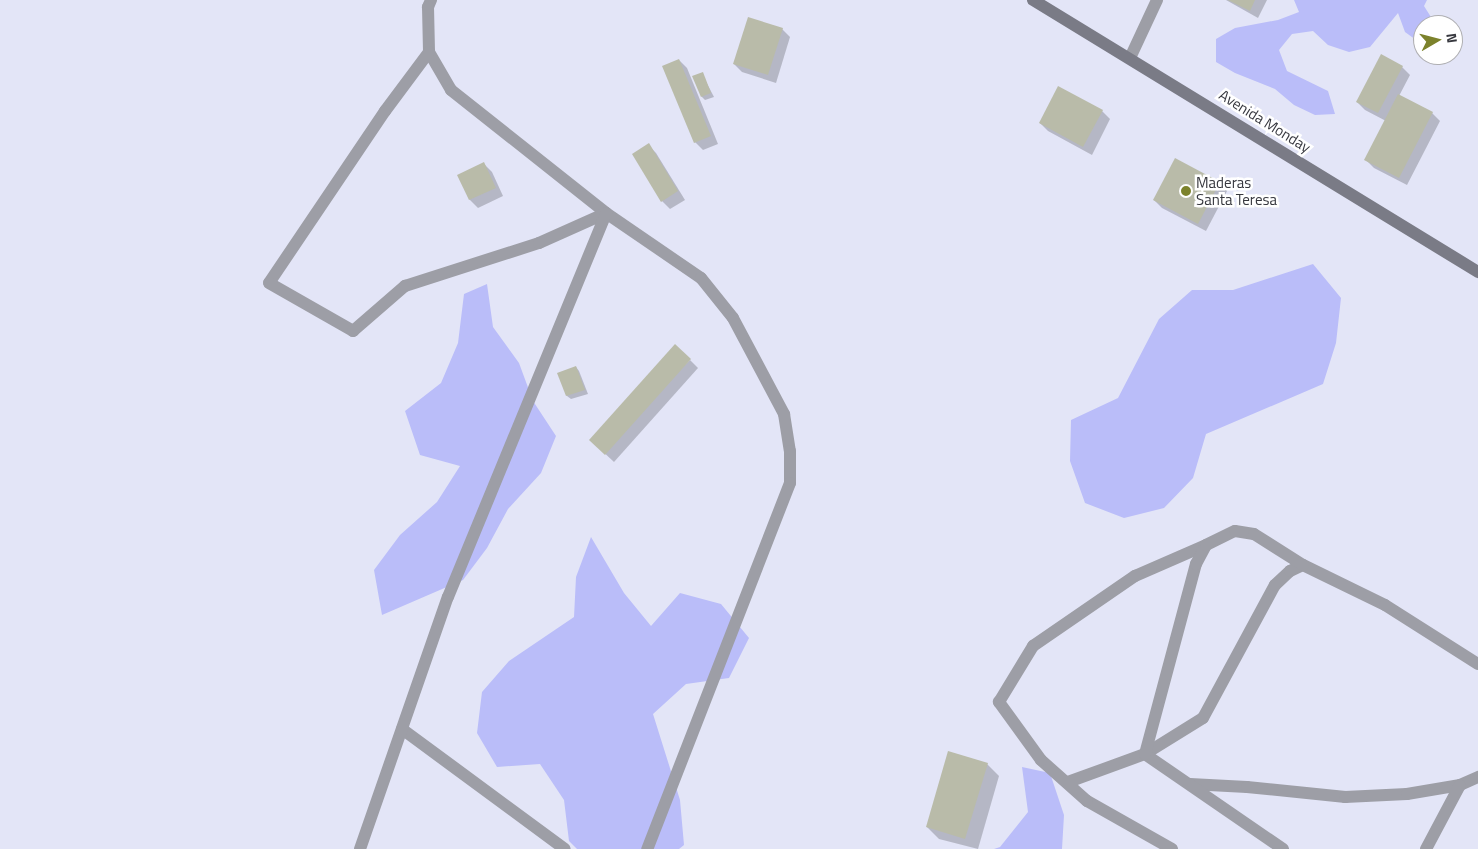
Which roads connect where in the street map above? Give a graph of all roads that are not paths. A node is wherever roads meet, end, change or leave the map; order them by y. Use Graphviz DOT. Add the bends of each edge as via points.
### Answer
graph roads {
  1 [pos="431,0"];
  2 [pos="1034,0"];
  3 [pos="1158,0"];
  4 [pos="428,52"];
  5 [pos="1130,58"];
  6 [pos="606,213"];
  7 [pos="1478,272"];
  8 [pos="1206,545"];
  9 [pos="1303,565"];
  10 [pos="1478,664"];
  11 [pos="402,729"];
  12 [pos="1145,754"];
  13 [pos="1478,777"];
  14 [pos="1068,782"];
  15 [pos="1190,784"];
  16 [pos="1460,785"];
  17 [pos="360,849"];
  18 [pos="565,849"];
  19 [pos="647,849"];
  20 [pos="1172,849"];
  21 [pos="1283,849"];
  22 [pos="1426,849"];
  1 -- 4 [label="street" via="428,7"];
  2 -- 5 [label="main road, Avenida Monday"];
  3 -- 5 [label="street"];
  4 -- 6 [label="street" via="451,90"];
  4 -- 6 [label="street" via="269,283 353,331 405,286 539,243"];
  5 -- 7 [label="main road, Avenida Monday"];
  6 -- 11 [label="street" via="448,597"];
  6 -- 19 [label="street" via="701,278 716,296 733,318 784,414 790,451 790,483"];
  8 -- 9 [label="street" via="1235,531 1254,534"];
  8 -- 12 [label="street" via="1196,564"];
  8 -- 14 [label="street" via="1135,576 1033,646 999,702 1041,760"];
  9 -- 10 [label="street" via="1385,605"];
  9 -- 12 [label="street" via="1290,571 1275,585 1203,718"];
  11 -- 17 [label="street"];
  11 -- 18 [label="street"];
  12 -- 14 [label="street"];
  12 -- 15 [label="street"];
  13 -- 16 [label="street"];
  14 -- 20 [label="street" via="1087,801"];
  15 -- 16 [label="street" via="1346,797 1407,794"];
  15 -- 21 [label="street"];
  16 -- 22 [label="street"];
}
